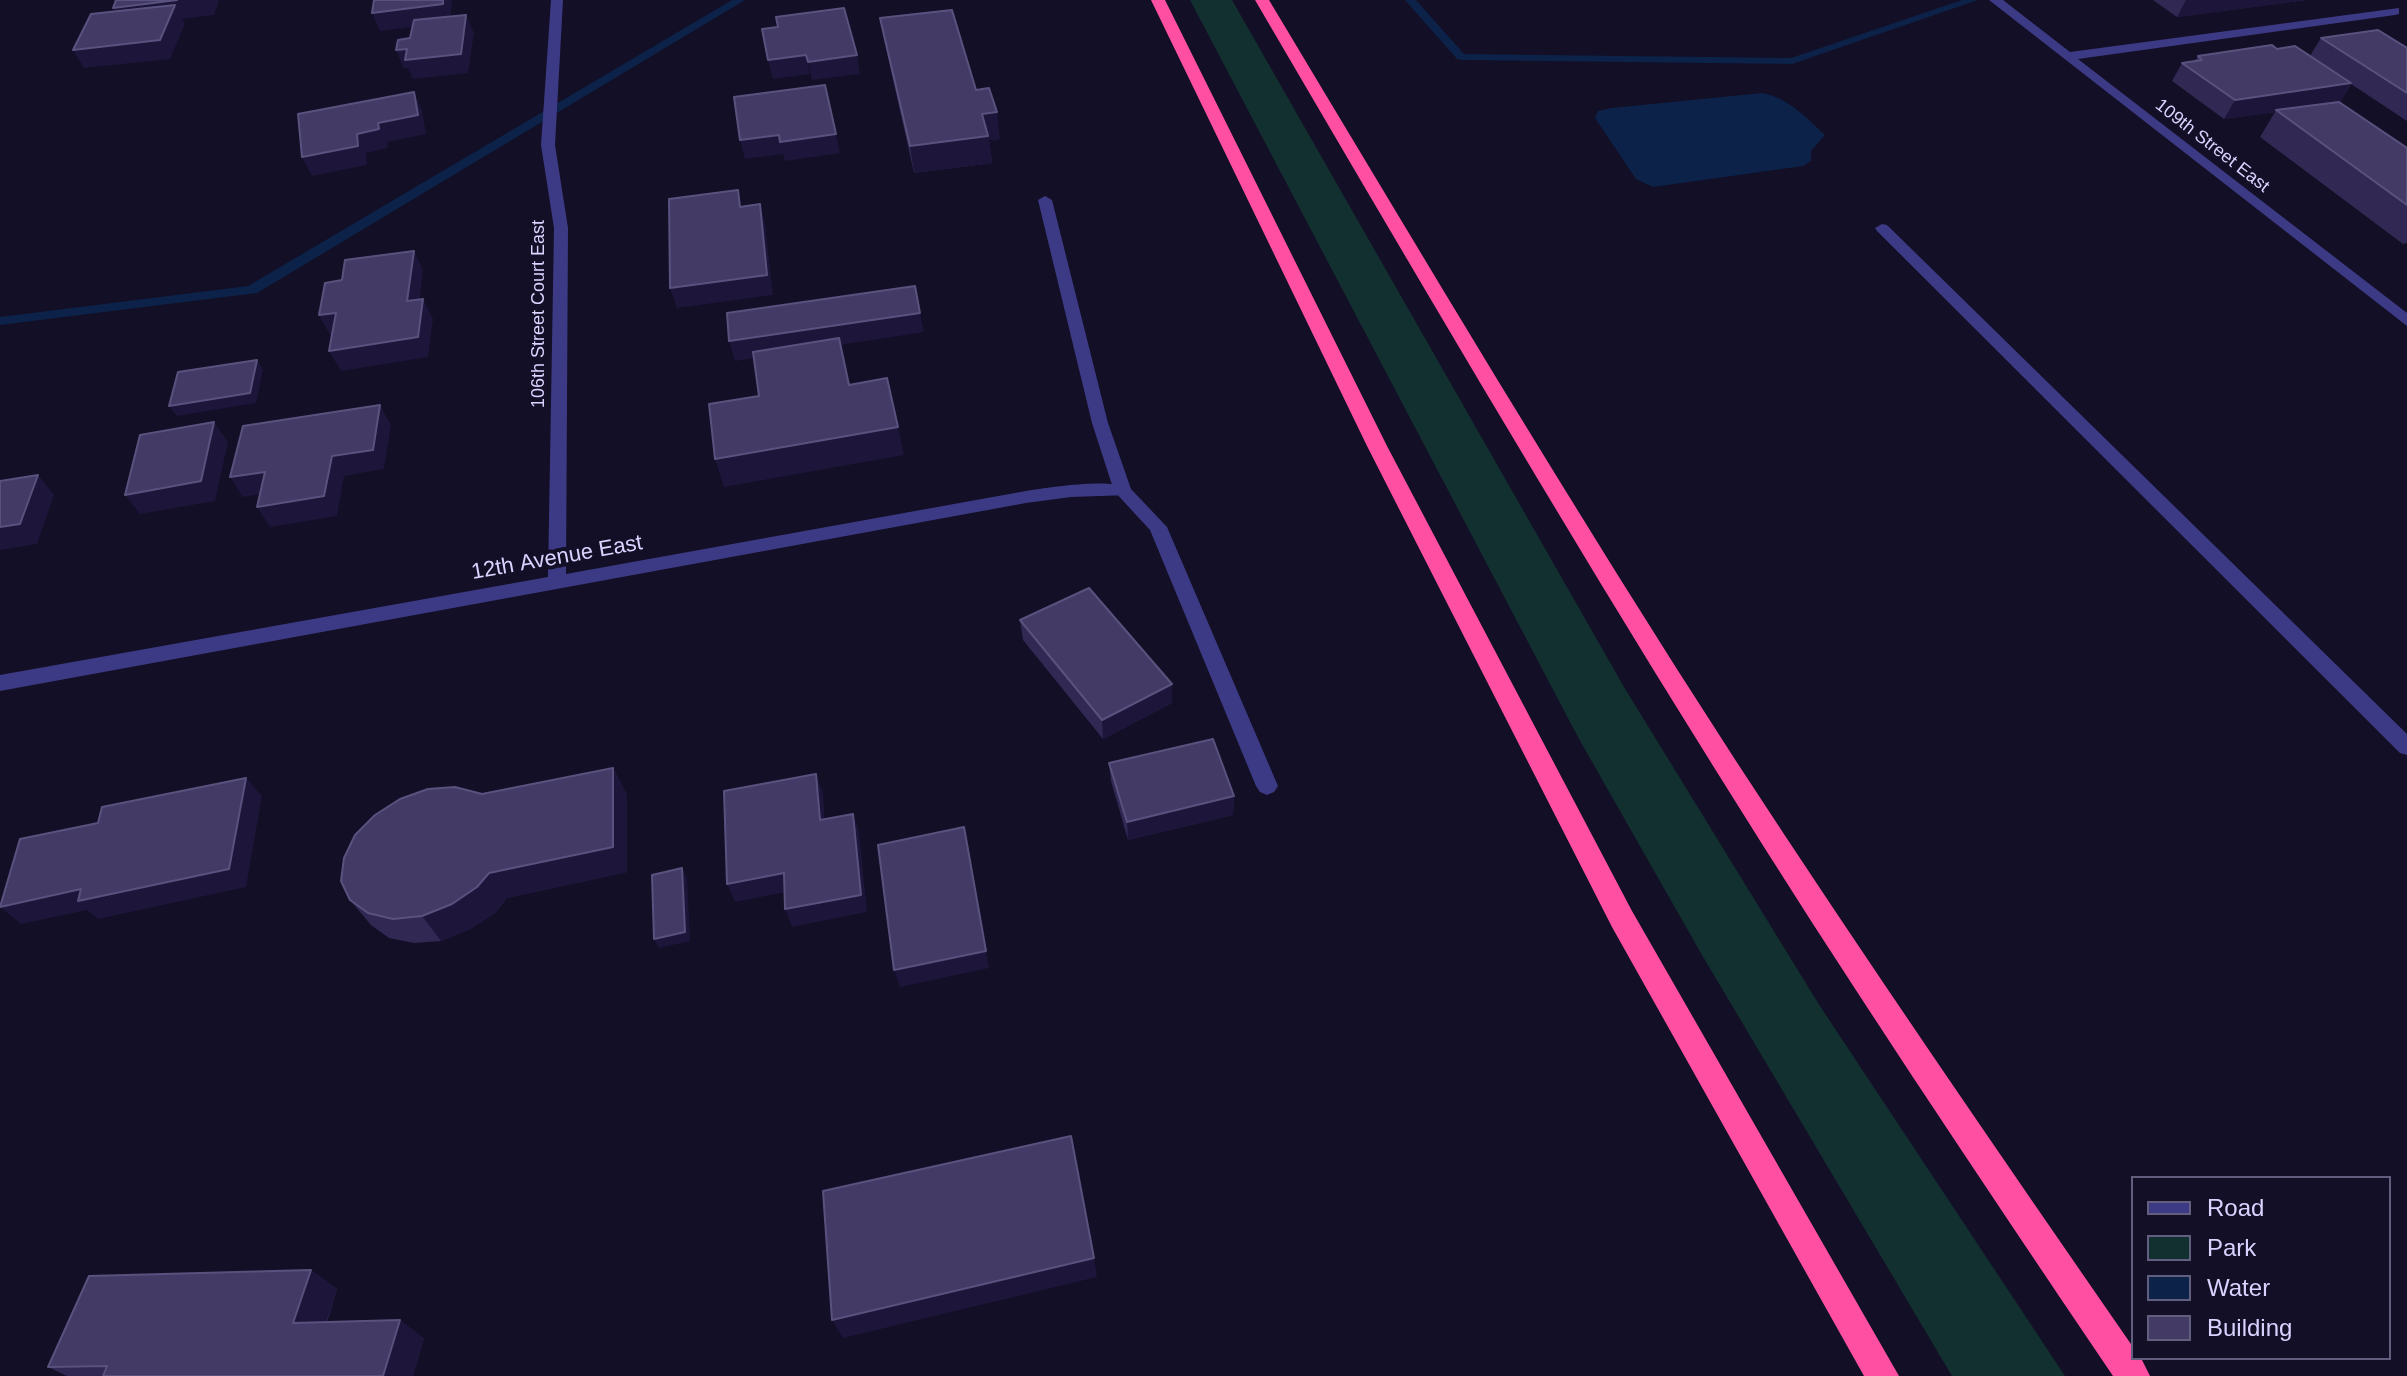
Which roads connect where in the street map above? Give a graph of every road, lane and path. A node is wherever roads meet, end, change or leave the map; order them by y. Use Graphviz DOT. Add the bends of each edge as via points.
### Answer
graph roads {
  1 [pos="557,0"];
  2 [pos="1158,0"];
  3 [pos="1262,0"];
  4 [pos="1995,0"];
  5 [pos="2378,0"];
  6 [pos="2401,14"];
  7 [pos="2069,56"];
  8 [pos="1045,200"];
  9 [pos="1882,228"];
  10 [pos="2407,321"];
  11 [pos="1123,491"];
  12 [pos="557,582"];
  13 [pos="0,683"];
  14 [pos="2407,747"];
  15 [pos="1267,786"];
  16 [pos="1882,1376"];
  17 [pos="2133,1376"];
  1 -- 12 [label="street, 106th Street Court East" via="548,145 561,228"];
  2 -- 16 [label="highway" via="1377,446 1622,919"];
  3 -- 17 [label="highway" via="1508,415 1793,870"];
  4 -- 7 [label="street, 109th Street East"];
  5 -- 6 [label="street"];
  6 -- 7 [label="street"];
  7 -- 10 [label="street, 109th Street East"];
  8 -- 11 [label="street" via="1100,423"];
  9 -- 14 [label="street"];
  11 -- 12 [label="street, 12th Avenue East" via="1035,495"];
  11 -- 15 [label="street" via="1158,527"];
  12 -- 13 [label="street, 12th Avenue East"];
}
